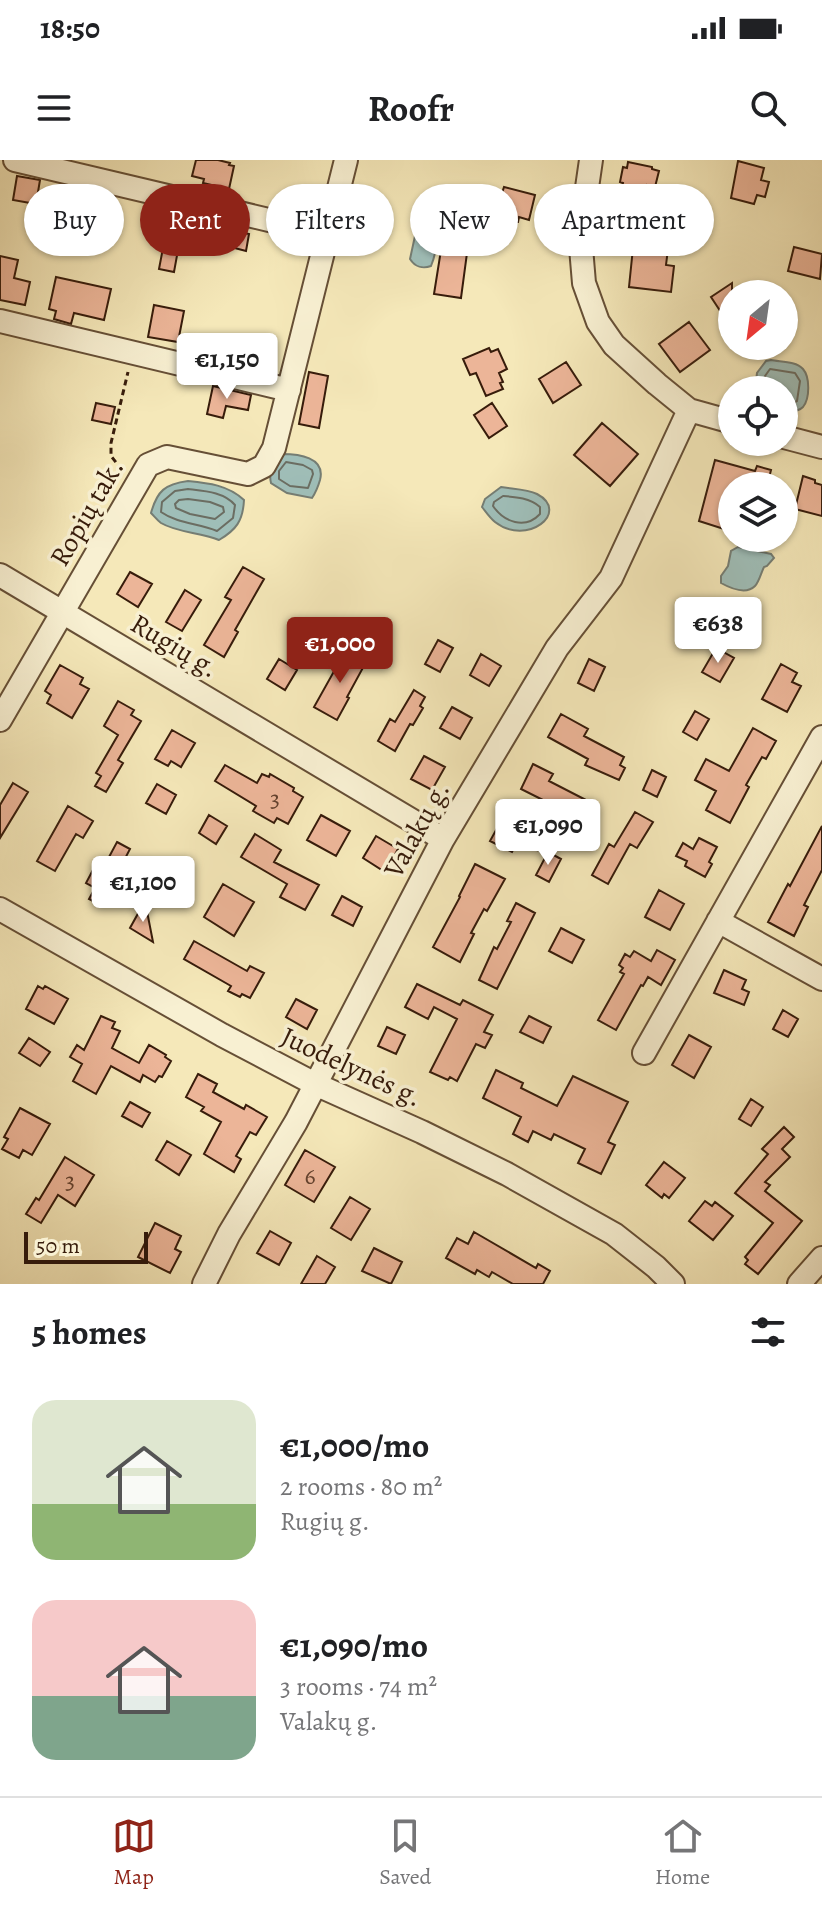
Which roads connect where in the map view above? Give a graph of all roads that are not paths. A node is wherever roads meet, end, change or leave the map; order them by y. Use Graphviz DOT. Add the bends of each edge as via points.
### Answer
graph roads {
  1 [pos="15,160"];
  2 [pos="346,160"];
  3 [pos="591,160"];
  4 [pos="340,184"];
  5 [pos="266,219"];
  6 [pos="322,256"];
  7 [pos="0,321"];
  8 [pos="289,390"];
  9 [pos="689,410"];
  10 [pos="718,418"];
  11 [pos="798,441"];
  12 [pos="822,447"];
  13 [pos="0,575"];
  14 [pos="62,613"];
  15 [pos="0,720"];
  16 [pos="822,737"];
  17 [pos="443,839"];
  18 [pos="0,909"];
  19 [pos="718,921"];
  20 [pos="822,979"];
  21 [pos="644,1053"];
  22 [pos="315,1084"];
  23 [pos="822,1258"];
  24 [pos="204,1284"];
  25 [pos="673,1284"];
  26 [pos="799,1284"];
  1 -- 5 [label="street"];
  2 -- 4 [label="street, Ropių tak."];
  3 -- 9 [label="street" via="580,236 584,283 598,322 614,345"];
  6 -- 8 [label="street, Ropių tak."];
  7 -- 8 [label="street"];
  8 -- 14 [label="street, Ropių tak." via="264,466 248,474 167,457 148,465"];
  9 -- 10 [label="street"];
  9 -- 17 [label="street, Valakų g." via="611,578 557,648"];
  11 -- 12 [label="street"];
  13 -- 14 [label="street, Rugių g."];
  14 -- 15 [label="street, Ropių tak."];
  14 -- 17 [label="street, Rugių g."];
  16 -- 19 [label="street"];
  17 -- 22 [label="street, Valakų g."];
  18 -- 22 [label="street, Juodelynės g."];
  19 -- 20 [label="street"];
  19 -- 21 [label="street"];
  22 -- 24 [label="street, Valakų g."];
  22 -- 25 [label="street, Juodelynės g." via="507,1174 614,1234"];
  23 -- 26 [label="street"];
}
